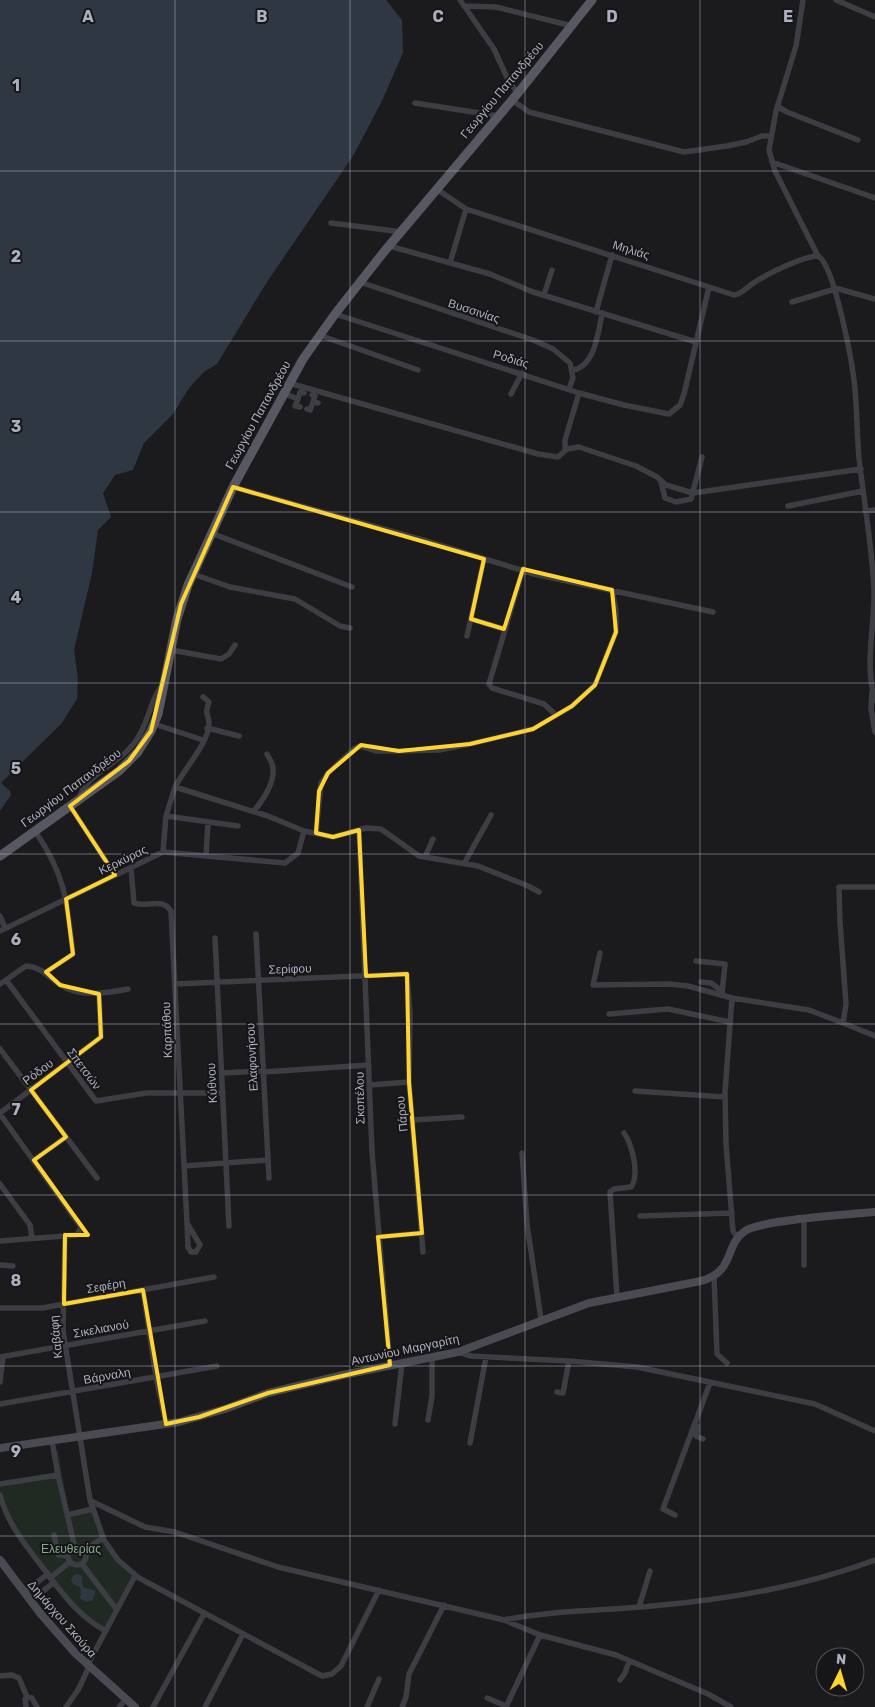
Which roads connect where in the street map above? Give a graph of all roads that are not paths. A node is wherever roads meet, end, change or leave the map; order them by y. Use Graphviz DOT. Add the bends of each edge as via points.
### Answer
graph roads {
  1 [pos="460,0"];
  2 [pos="592,0"];
  3 [pos="803,0"];
  4 [pos="836,0"];
  5 [pos="464,6"];
  6 [pos="875,18"];
  7 [pos="572,26"];
  8 [pos="515,96"];
  9 [pos="415,103"];
  10 [pos="778,104"];
  11 [pos="498,116"];
  12 [pos="770,136"];
  13 [pos="858,140"];
  14 [pos="772,162"];
  15 [pos="438,190"];
  16 [pos="875,198"];
  17 [pos="466,210"];
  18 [pos="331,222"];
  19 [pos="402,232"];
  20 [pos="389,246"];
  21 [pos="612,255"];
  22 [pos="818,256"];
  23 [pos="450,262"];
  24 [pos="552,270"];
  25 [pos="360,282"];
  26 [pos="709,287"];
  27 [pos="835,288"];
  28 [pos="544,296"];
  29 [pos="875,299"];
  30 [pos="792,302"];
  31 [pos="599,313"];
  32 [pos="335,314"];
  33 [pos="319,335"];
  34 [pos="696,342"];
  35 [pos="418,370"];
  36 [pos="572,370"];
  37 [pos="522,373"];
  38 [pos="289,383"];
  39 [pos="570,389"];
  40 [pos="579,392"];
  41 [pos="304,393"];
  42 [pos="283,394"];
  43 [pos="511,394"];
  44 [pos="298,399"];
  45 [pos="315,400"];
  46 [pos="300,407"];
  47 [pos="307,409"];
  48 [pos="566,450"];
  49 [pos="702,456"];
  50 [pos="861,469"];
  51 [pos="661,482"];
  52 [pos="233,487"];
  53 [pos="864,491"];
  54 [pos="693,494"];
  55 [pos="788,506"];
  56 [pos="875,510"];
  57 [pos="865,511"];
  58 [pos="211,533"];
  59 [pos="873,544"];
  60 [pos="484,559"];
  61 [pos="523,569"];
  62 [pos="192,574"];
  63 [pos="352,587"];
  64 [pos="612,590"];
  65 [pos="875,591"];
  66 [pos="713,612"];
  67 [pos="471,619"];
  68 [pos="350,628"];
  69 [pos="504,629"];
  70 [pos="467,636"];
  71 [pos="874,639"];
  72 [pos="235,645"];
  73 [pos="171,650"];
  74 [pos="165,682"];
  75 [pos="872,690"];
  76 [pos="203,697"];
  77 [pos="875,700"];
  78 [pos="556,715"];
  79 [pos="154,724"];
  80 [pos="207,728"];
  81 [pos="875,732"];
  82 [pos="239,736"];
  83 [pos="203,740"];
  84 [pos="266,754"];
  85 [pos="175,787"];
  86 [pos="78,800"];
  87 [pos="70,806"];
  88 [pos="254,811"];
  89 [pos="491,815"];
  90 [pos="166,816"];
  91 [pos="208,822"];
  92 [pos="238,826"];
  93 [pos="359,830"];
  94 [pos="35,831"];
  95 [pos="304,831"];
  96 [pos="316,832"];
  97 [pos="434,839"];
  98 [pos="163,852"];
  99 [pos="0,856"];
  100 [pos="206,856"];
  101 [pos="425,857"];
  102 [pos="465,862"];
  103 [pos="131,868"];
  104 [pos="115,875"];
  105 [pos="875,887"];
  106 [pos="539,892"];
  107 [pos="66,899"];
  108 [pos="0,916"];
  109 [pos="3,930"];
  110 [pos="256,934"];
  111 [pos="215,938"];
  112 [pos="600,953"];
  113 [pos="696,961"];
  114 [pos="46,972"];
  115 [pos="407,974"];
  116 [pos="366,976"];
  117 [pos="6,980"];
  118 [pos="258,980"];
  119 [pos="217,982"];
  120 [pos="701,982"];
  121 [pos="0,984"];
  122 [pos="175,984"];
  123 [pos="128,989"];
  124 [pos="722,993"];
  125 [pos="98,994"];
  126 [pos="732,998"];
  127 [pos="609,1014"];
  128 [pos="730,1022"];
  129 [pos="843,1023"];
  130 [pos="875,1036"];
  131 [pos="0,1049"];
  132 [pos="67,1063"];
  133 [pos="370,1065"];
  134 [pos="263,1071"];
  135 [pos="222,1073"];
  136 [pos="409,1082"];
  137 [pos="370,1085"];
  138 [pos="31,1090"];
  139 [pos="635,1091"];
  140 [pos="223,1093"];
  141 [pos="180,1094"];
  142 [pos="725,1097"];
  143 [pos="0,1114"];
  144 [pos="462,1116"];
  145 [pos="412,1120"];
  146 [pos="624,1133"];
  147 [pos="66,1137"];
  148 [pos="522,1153"];
  149 [pos="34,1160"];
  150 [pos="268,1160"];
  151 [pos="226,1163"];
  152 [pos="184,1166"];
  153 [pos="97,1178"];
  154 [pos="269,1178"];
  155 [pos="0,1184"];
  156 [pos="875,1212"];
  157 [pos="732,1213"];
  158 [pos="640,1216"];
  159 [pos="804,1219"];
  160 [pos="187,1224"];
  161 [pos="229,1226"];
  162 [pos="422,1233"];
  163 [pos="65,1235"];
  164 [pos="378,1236"];
  165 [pos="32,1238"];
  166 [pos="738,1238"];
  167 [pos="0,1241"];
  168 [pos="423,1252"];
  169 [pos="804,1264"];
  170 [pos="0,1265"];
  171 [pos="13,1266"];
  172 [pos="714,1276"];
  173 [pos="214,1277"];
  174 [pos="143,1290"];
  175 [pos="617,1296"];
  176 [pos="64,1304"];
  177 [pos="0,1308"];
  178 [pos="541,1319"];
  179 [pos="205,1322"];
  180 [pos="148,1331"];
  181 [pos="66,1345"];
  182 [pos="458,1352"];
  183 [pos="1,1357"];
  184 [pos="486,1357"];
  185 [pos="432,1358"];
  186 [pos="569,1361"];
  187 [pos="402,1363"];
  188 [pos="727,1363"];
  189 [pos="390,1365"];
  190 [pos="217,1366"];
  191 [pos="156,1377"];
  192 [pos="0,1382"];
  193 [pos="712,1383"];
  194 [pos="74,1392"];
  195 [pos="557,1392"];
  196 [pos="0,1404"];
  197 [pos="428,1420"];
  198 [pos="166,1424"];
  199 [pos="395,1424"];
  200 [pos="875,1431"];
  201 [pos="82,1437"];
  202 [pos="703,1439"];
  203 [pos="52,1441"];
  204 [pos="470,1443"];
  205 [pos="0,1448"];
  206 [pos="58,1475"];
  207 [pos="0,1484"];
  208 [pos="0,1495"];
  209 [pos="91,1502"];
  210 [pos="93,1509"];
  211 [pos="67,1515"];
  212 [pos="675,1515"];
  213 [pos="54,1535"];
  214 [pos="103,1538"];
  215 [pos="76,1548"];
  216 [pos="84,1550"];
  217 [pos="69,1559"];
  218 [pos="0,1560"];
  219 [pos="875,1560"];
  220 [pos="82,1564"];
  221 [pos="650,1571"];
  222 [pos="136,1576"];
  223 [pos="50,1579"];
  224 [pos="379,1590"];
  225 [pos="24,1592"];
  226 [pos="31,1601"];
  227 [pos="444,1605"];
  228 [pos="639,1607"];
  229 [pos="117,1610"];
  230 [pos="204,1614"];
  231 [pos="504,1620"];
  232 [pos="106,1631"];
  233 [pos="243,1634"];
  234 [pos="540,1635"];
  235 [pos="630,1661"];
  236 [pos="88,1666"];
  237 [pos="0,1676"];
  238 [pos="379,1679"];
  239 [pos="620,1680"];
  240 [pos="27,1696"];
  241 [pos="487,1698"];
  242 [pos="126,1699"];
  243 [pos="26,1707"];
  244 [pos="37,1707"];
  245 [pos="66,1707"];
  246 [pos="119,1707"];
  247 [pos="135,1707"];
  248 [pos="153,1707"];
  249 [pos="205,1707"];
  250 [pos="367,1707"];
  251 [pos="402,1707"];
  252 [pos="506,1707"];
  253 [pos="731,1707"];
  1 -- 5 [label="street"];
  2 -- 7 [label="main road, Γεωργίου Παπανδρέου"];
  3 -- 10 [label="street" via="796,46"];
  4 -- 6 [label="street"];
  5 -- 7 [label="street" via="496,7"];
  5 -- 8 [label="street" via="494,49"];
  7 -- 8 [label="main road, Γεωργίου Παπανδρέου"];
  8 -- 11 [label="main road, Γεωργίου Παπανδρέου"];
  8 -- 12 [label="street" via="529,112 684,152"];
  9 -- 11 [label="street"];
  10 -- 12 [label="street"];
  10 -- 13 [label="street" via="787,112"];
  11 -- 15 [label="main road, Γεωργίου Παπανδρέου"];
  12 -- 14 [label="street"];
  14 -- 16 [label="street"];
  14 -- 22 [label="street"];
  15 -- 17 [label="street, Μηλιάς"];
  15 -- 19 [label="main road, Γεωργίου Παπανδρέου"];
  17 -- 21 [label="street, Μηλιάς"];
  17 -- 23 [label="street"];
  18 -- 19 [label="street"];
  19 -- 20 [label="main road, Γεωργίου Παπανδρέου"];
  20 -- 23 [label="street"];
  20 -- 25 [label="main road, Γεωργίου Παπανδρέου"];
  21 -- 26 [label="street, Μηλιάς"];
  21 -- 31 [label="street"];
  22 -- 26 [label="street, Μηλιάς" via="758,280 739,294"];
  22 -- 27 [label="street" via="822,258"];
  23 -- 28 [label="street"];
  24 -- 28 [label="street"];
  25 -- 32 [label="main road, Γεωργίου Παπανδρέου"];
  25 -- 36 [label="street, Βυσσινίας" via="533,340 565,357"];
  26 -- 34 [label="street"];
  27 -- 29 [label="street"];
  27 -- 30 [label="street"];
  27 -- 50 [label="street" via="855,388"];
  28 -- 31 [label="street"];
  31 -- 34 [label="street"];
  31 -- 36 [label="street" via="590,358 581,369"];
  32 -- 33 [label="main road, Γεωργίου Παπανδρέου"];
  32 -- 37 [label="street, Ροδιάς"];
  33 -- 35 [label="street"];
  33 -- 38 [label="main road, Γεωργίου Παπανδρέου"];
  34 -- 40 [label="street, Ροδιάς" via="680,405 674,412 664,414"];
  36 -- 39 [label="street"];
  37 -- 39 [label="street, Ροδιάς"];
  37 -- 43 [label="street"];
  38 -- 42 [label="main road, Γεωργίου Παπανδρέου"];
  38 -- 48 [label="street" via="538,454 558,457"];
  39 -- 40 [label="street, Ροδιάς"];
  40 -- 48 [label="street" via="565,440"];
  41 -- 44 [label="street" via="300,392"];
  42 -- 44 [label="street"];
  42 -- 52 [label="main road, Γεωργίου Παπανδρέου"];
  44 -- 46 [label="street" via="295,406"];
  45 -- 47 [label="street" via="310,410"];
  48 -- 51 [label="street" via="579,447 627,462 650,472"];
  49 -- 54 [label="street"];
  50 -- 53 [label="street"];
  50 -- 54 [label="street"];
  51 -- 54 [label="street"];
  51 -- 54 [label="street" via="665,498 670,500 685,502 691,500"];
  52 -- 58 [label="main road, Γεωργίου Παπανδρέου"];
  52 -- 60 [label="street"];
  53 -- 55 [label="street"];
  53 -- 57 [label="street"];
  56 -- 57 [label="street"];
  57 -- 59 [label="street"];
  58 -- 62 [label="main road, Γεωργίου Παπανδρέου"];
  58 -- 63 [label="street"];
  59 -- 65 [label="street"];
  60 -- 61 [label="street"];
  60 -- 67 [label="street"];
  61 -- 64 [label="street"];
  61 -- 69 [label="street"];
  62 -- 68 [label="street" via="230,587 295,599 340,626"];
  62 -- 73 [label="main road, Γεωργίου Παπανδρέου" via="181,604"];
  64 -- 66 [label="street"];
  64 -- 78 [label="street" via="616,632 595,685 572,706"];
  65 -- 71 [label="street"];
  67 -- 69 [label="street"];
  67 -- 70 [label="street"];
  69 -- 78 [label="street" via="489,684 492,688 544,704"];
  71 -- 75 [label="street"];
  72 -- 73 [label="street" via="221,659"];
  73 -- 74 [label="main road, Γεωργίου Παπανδρέου"];
  74 -- 79 [label="main road, Γεωργίου Παπανδρέου"];
  74 -- 86 [label="street" via="156,692 145,728 132,747 86,784"];
  75 -- 77 [label="street"];
  75 -- 81 [label="street"];
  76 -- 80 [label="street" via="209,702 205,714 209,724"];
  78 -- 96 [label="street" via="533,729 439,750 355,748 321,783"];
  79 -- 83 [label="street"];
  79 -- 86 [label="main road, Γεωργίου Παπανδρέου" via="130,761"];
  80 -- 82 [label="street"];
  80 -- 83 [label="street"];
  83 -- 85 [label="street"];
  84 -- 88 [label="street" via="273,765 273,773 266,795"];
  85 -- 88 [label="street"];
  85 -- 90 [label="street"];
  86 -- 87 [label="main road, Γεωργίου Παπανδρέου"];
  87 -- 94 [label="main road, Γεωργίου Παπανδρέου"];
  87 -- 104 [label="street"];
  88 -- 95 [label="street"];
  89 -- 102 [label="street"];
  90 -- 91 [label="street"];
  90 -- 98 [label="street"];
  91 -- 92 [label="street"];
  91 -- 100 [label="street"];
  93 -- 96 [label="street" via="333,837"];
  93 -- 101 [label="street" via="381,829"];
  93 -- 116 [label="street, Σκοπέλου"];
  94 -- 99 [label="main road, Γεωργίου Παπανδρέου"];
  94 -- 107 [label="street" via="52,855"];
  95 -- 96 [label="street"];
  95 -- 100 [label="street, Κερκύρας" via="299,852 285,863"];
  97 -- 101 [label="street"];
  98 -- 100 [label="street, Κερκύρας"];
  98 -- 103 [label="street, Κερκύρας"];
  101 -- 102 [label="street"];
  102 -- 106 [label="street"];
  103 -- 104 [label="street, Κερκύρας"];
  103 -- 122 [label="street, Καρπάθου" via="134,903 158,903 171,911"];
  104 -- 107 [label="street, Κερκύρας"];
  105 -- 129 [label="street" via="839,887 846,1004"];
  107 -- 109 [label="street, Κερκύρας"];
  107 -- 114 [label="street" via="73,954"];
  108 -- 109 [label="street"];
  110 -- 118 [label="street, Ελαφονήσου"];
  111 -- 119 [label="street, Κύθνου"];
  112 -- 124 [label="street" via="593,985 669,984"];
  113 -- 124 [label="street" via="725,964"];
  114 -- 117 [label="street" via="26,966"];
  114 -- 125 [label="street" via="60,985"];
  115 -- 116 [label="street, Σερίφου"];
  115 -- 136 [label="street, Πάρου"];
  116 -- 118 [label="street, Σερίφου"];
  116 -- 133 [label="street, Σκοπέλου"];
  117 -- 121 [label="street"];
  117 -- 132 [label="street, Σπετσών"];
  118 -- 119 [label="street, Σερίφου"];
  118 -- 134 [label="street, Ελαφονήσου"];
  119 -- 122 [label="street, Σερίφου"];
  119 -- 135 [label="street, Κύθνου"];
  120 -- 124 [label="street" via="711,983"];
  122 -- 141 [label="street, Καρπάθου"];
  123 -- 125 [label="street"];
  124 -- 126 [label="street"];
  125 -- 132 [label="street, Ρόδου" via="101,1037"];
  126 -- 128 [label="street"];
  126 -- 129 [label="street" via="794,1006"];
  127 -- 128 [label="street" via="668,1009"];
  128 -- 142 [label="street"];
  129 -- 130 [label="street"];
  131 -- 138 [label="street"];
  132 -- 138 [label="street, Ρόδου"];
  132 -- 141 [label="street, Σπετσών" via="97,1102 146,1093"];
  133 -- 134 [label="street"];
  133 -- 137 [label="street, Σκοπέλου"];
  134 -- 135 [label="street"];
  134 -- 150 [label="street, Ελαφονήσου"];
  135 -- 140 [label="street, Κύθνου"];
  136 -- 137 [label="street"];
  136 -- 145 [label="street, Πάρου"];
  137 -- 164 [label="street, Σκοπέλου"];
  138 -- 143 [label="street, Ρόδου"];
  138 -- 147 [label="street"];
  139 -- 142 [label="street"];
  140 -- 141 [label="street"];
  140 -- 151 [label="street, Κύθνου"];
  141 -- 152 [label="street, Καρπάθου"];
  142 -- 157 [label="street"];
  143 -- 149 [label="street"];
  144 -- 145 [label="street"];
  145 -- 162 [label="street, Πάρου"];
  146 -- 175 [label="street" via="634,1152 634,1182 631,1187 610,1192"];
  147 -- 149 [label="street"];
  147 -- 153 [label="street"];
  148 -- 178 [label="street" via="527,1224"];
  149 -- 163 [label="street" via="81,1227 77,1235"];
  150 -- 151 [label="street"];
  150 -- 154 [label="street, Ελαφονήσου"];
  151 -- 152 [label="street"];
  151 -- 161 [label="street, Κύθνου"];
  152 -- 160 [label="street, Καρπάθου"];
  155 -- 165 [label="street" via="30,1225"];
  156 -- 159 [label="street"];
  157 -- 158 [label="street"];
  157 -- 166 [label="street" via="733,1231"];
  159 -- 166 [label="street" via="752,1228"];
  159 -- 169 [label="street"];
  162 -- 164 [label="street"];
  162 -- 168 [label="street, Πάρου"];
  163 -- 165 [label="street"];
  163 -- 176 [label="street, Καβάφη"];
  164 -- 189 [label="street, Σκοπέλου"];
  165 -- 167 [label="street"];
  166 -- 172 [label="street" via="724,1267"];
  170 -- 171 [label="street"];
  172 -- 175 [label="street, Αντωνίου Μαργαρίτη"];
  172 -- 188 [label="street" via="717,1354"];
  173 -- 174 [label="street, Σεφέρη"];
  174 -- 176 [label="street, Σεφέρη"];
  174 -- 180 [label="street"];
  175 -- 178 [label="street, Αντωνίου Μαργαρίτη"];
  176 -- 177 [label="street, Σεφέρη"];
  176 -- 181 [label="street, Καβάφη"];
  178 -- 182 [label="street, Αντωνίου Μαργαρίτη"];
  179 -- 180 [label="street, Σικελιανού"];
  180 -- 181 [label="street, Σικελιανού"];
  180 -- 191 [label="street"];
  181 -- 183 [label="street, Σικελιανού"];
  181 -- 194 [label="street, Καβάφη"];
  182 -- 184 [label="street"];
  182 -- 185 [label="street, Αντωνίου Μαργαρίτη"];
  183 -- 192 [label="street"];
  184 -- 186 [label="street"];
  184 -- 204 [label="street"];
  185 -- 187 [label="street, Αντωνίου Μαργαρίτη"];
  185 -- 197 [label="street"];
  186 -- 193 [label="street" via="638,1367"];
  186 -- 195 [label="street" via="563,1393"];
  187 -- 189 [label="street, Αντωνίου Μαργαρίτη"];
  187 -- 199 [label="street"];
  189 -- 198 [label="street, Αντωνίου Μαργαρίτη" via="268,1393 199,1417"];
  190 -- 191 [label="street, Βάρναλη"];
  191 -- 194 [label="street, Βάρναλη"];
  191 -- 198 [label="street"];
  193 -- 200 [label="street" via="815,1404"];
  193 -- 202 [label="street" via="695,1430 696,1436"];
  193 -- 212 [label="street" via="663,1509"];
  194 -- 196 [label="street, Βάρναλη"];
  194 -- 201 [label="street, Καβάφη"];
  198 -- 201 [label="street, Αντωνίου Μαργαρίτη"];
  201 -- 203 [label="street, Αντωνίου Μαργαρίτη"];
  201 -- 209 [label="street, Καβάφη"];
  203 -- 205 [label="street, Αντωνίου Μαργαρίτη"];
  203 -- 206 [label="street"];
  206 -- 207 [label="street"];
  206 -- 211 [label="street"];
  208 -- 223 [label="street" via="12,1526"];
  209 -- 210 [label="street, Καβάφη"];
  209 -- 224 [label="street" via="145,1527 175,1532 278,1567"];
  210 -- 211 [label="street"];
  210 -- 214 [label="street, Καβάφη"];
  211 -- 215 [label="street"];
  213 -- 217 [label="street" via="58,1555"];
  214 -- 216 [label="street"];
  214 -- 222 [label="street, Καβάφη" via="116,1558"];
  215 -- 216 [label="street"];
  215 -- 217 [label="street" via="70,1551"];
  216 -- 220 [label="street" via="86,1558"];
  217 -- 220 [label="street" via="76,1565"];
  217 -- 223 [label="street"];
  218 -- 225 [label="street, Δημάρχου Σκούρα"];
  219 -- 228 [label="street" via="757,1594"];
  220 -- 229 [label="street"];
  221 -- 228 [label="street"];
  222 -- 229 [label="street"];
  222 -- 230 [label="street, Καβάφη"];
  223 -- 225 [label="street"];
  223 -- 226 [label="street"];
  223 -- 232 [label="street" via="78,1612"];
  224 -- 227 [label="street"];
  224 -- 233 [label="street, Καβάφη" via="341,1666 331,1675 316,1674"];
  225 -- 226 [label="street, Δημάρχου Σκούρα"];
  226 -- 236 [label="street, Δημάρχου Σκούρα"];
  227 -- 231 [label="street"];
  227 -- 251 [label="street" via="409,1674"];
  228 -- 231 [label="street" via="529,1615"];
  229 -- 232 [label="street"];
  230 -- 233 [label="street, Καβάφη"];
  230 -- 248 [label="street"];
  231 -- 234 [label="street"];
  232 -- 236 [label="street"];
  233 -- 249 [label="street"];
  234 -- 235 [label="street"];
  234 -- 252 [label="street"];
  235 -- 239 [label="street"];
  235 -- 253 [label="street"];
  236 -- 242 [label="street, Δημάρχου Σκούρα"];
  236 -- 245 [label="street" via="78,1690"];
  237 -- 240 [label="street" via="18,1677"];
  238 -- 250 [label="street"];
  240 -- 243 [label="street"];
  240 -- 244 [label="street"];
  241 -- 252 [label="street"];
  242 -- 246 [label="street"];
  242 -- 247 [label="street, Δημάρχου Σκούρα"];
}
